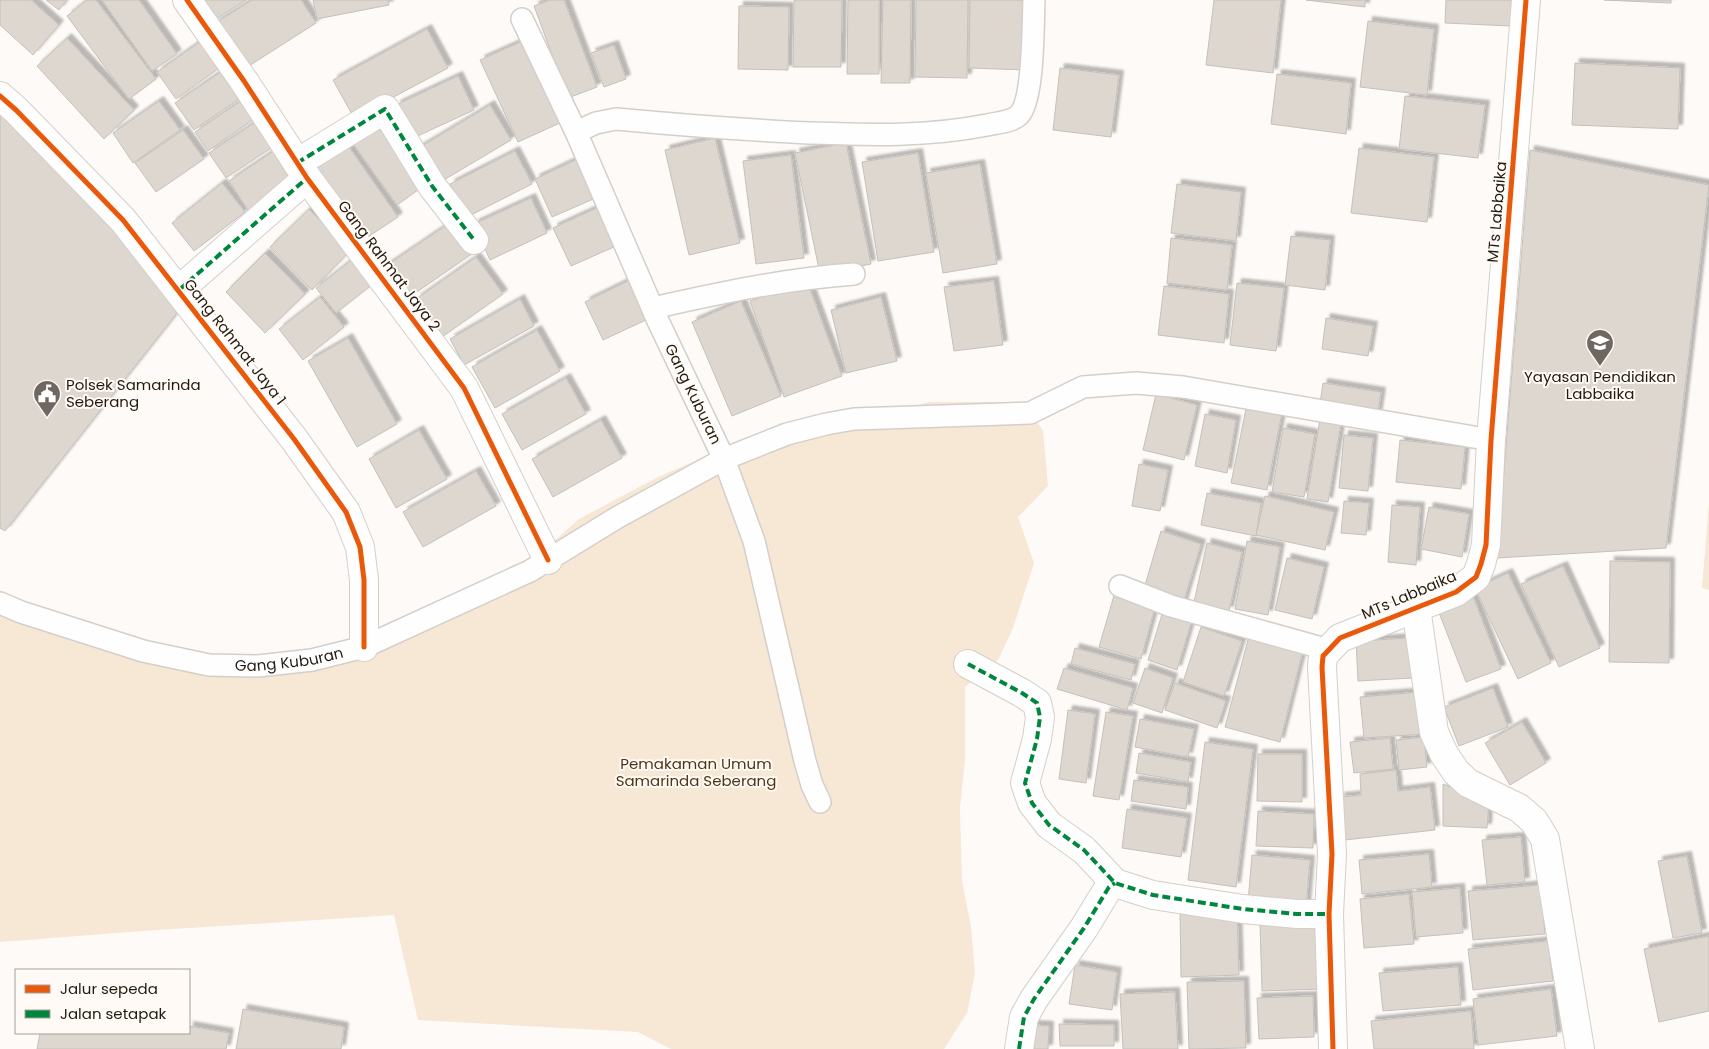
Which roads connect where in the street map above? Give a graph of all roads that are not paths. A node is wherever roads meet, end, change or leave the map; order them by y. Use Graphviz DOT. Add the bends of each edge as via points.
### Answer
graph roads {
  1 [pos="187,0"];
  2 [pos="1034,0"];
  3 [pos="1526,0"];
  4 [pos="522,19"];
  5 [pos="0,96"];
  6 [pos="576,132"];
  7 [pos="302,171"];
  8 [pos="474,240"];
  9 [pos="854,274"];
  10 [pos="179,290"];
  11 [pos="653,308"];
  12 [pos="1491,440"];
  13 [pos="724,459"];
  14 [pos="548,560"];
  15 [pos="1120,586"];
  16 [pos="0,603"];
  17 [pos="1416,608"];
  18 [pos="364,646"];
  19 [pos="1328,650"];
  20 [pos="968,664"];
  21 [pos="820,802"];
  22 [pos="1115,883"];
  23 [pos="1329,914"];
  24 [pos="1020,1049"];
  25 [pos="1333,1049"];
  26 [pos="1580,1049"];
  1 -- 7 [label="street, Gang Rahmat Jaya 2"];
  2 -- 6 [label="lane" via="1025,108 1018,116 1005,121 954,131 884,136 749,130 616,119 596,122"];
  3 -- 12 [label="street, MTs Labbaika"];
  4 -- 6 [label="lane, Gang Kuburan"];
  5 -- 10 [label="street, Gang Rahmat Jaya 1" via="123,220"];
  6 -- 11 [label="lane, Gang Kuburan"];
  7 -- 8 [label="street" via="384,108 432,186"];
  7 -- 10 [label="street"];
  7 -- 14 [label="street, Gang Rahmat Jaya 2" via="464,388"];
  9 -- 11 [label="lane" via="772,283"];
  10 -- 18 [label="street, Gang Rahmat Jaya 1" via="346,512 360,547 364,580"];
  11 -- 13 [label="lane, Gang Kuburan"];
  12 -- 13 [label="lane" via="1183,387 1136,383 1083,387 1030,413 873,418 826,424 787,434"];
  12 -- 17 [label="street, MTs Labbaika" via="1486,544 1476,577 1456,592"];
  13 -- 14 [label="lane, Gang Kuburan"];
  13 -- 21 [label="lane" via="754,541 805,761"];
  14 -- 18 [label="lane, Gang Kuburan"];
  15 -- 19 [label="lane" via="1171,606"];
  16 -- 18 [label="lane, Gang Kuburan" via="143,651 209,664 258,666 312,660"];
  17 -- 19 [label="street, MTs Labbaika" via="1340,638"];
  17 -- 26 [label="street" via="1434,732 1444,754 1468,783 1519,808 1534,821 1545,839"];
  19 -- 23 [label="street" via="1323,656 1322,667 1332,854"];
  20 -- 22 [label="street" via="1037,703 1040,717 1037,739 1025,783 1032,803 1049,825 1084,850"];
  22 -- 23 [label="street" via="1153,895 1243,909"];
  22 -- 24 [label="street" via="1109,887 1034,999 1024,1017"];
  23 -- 25 [label="street"];
}
